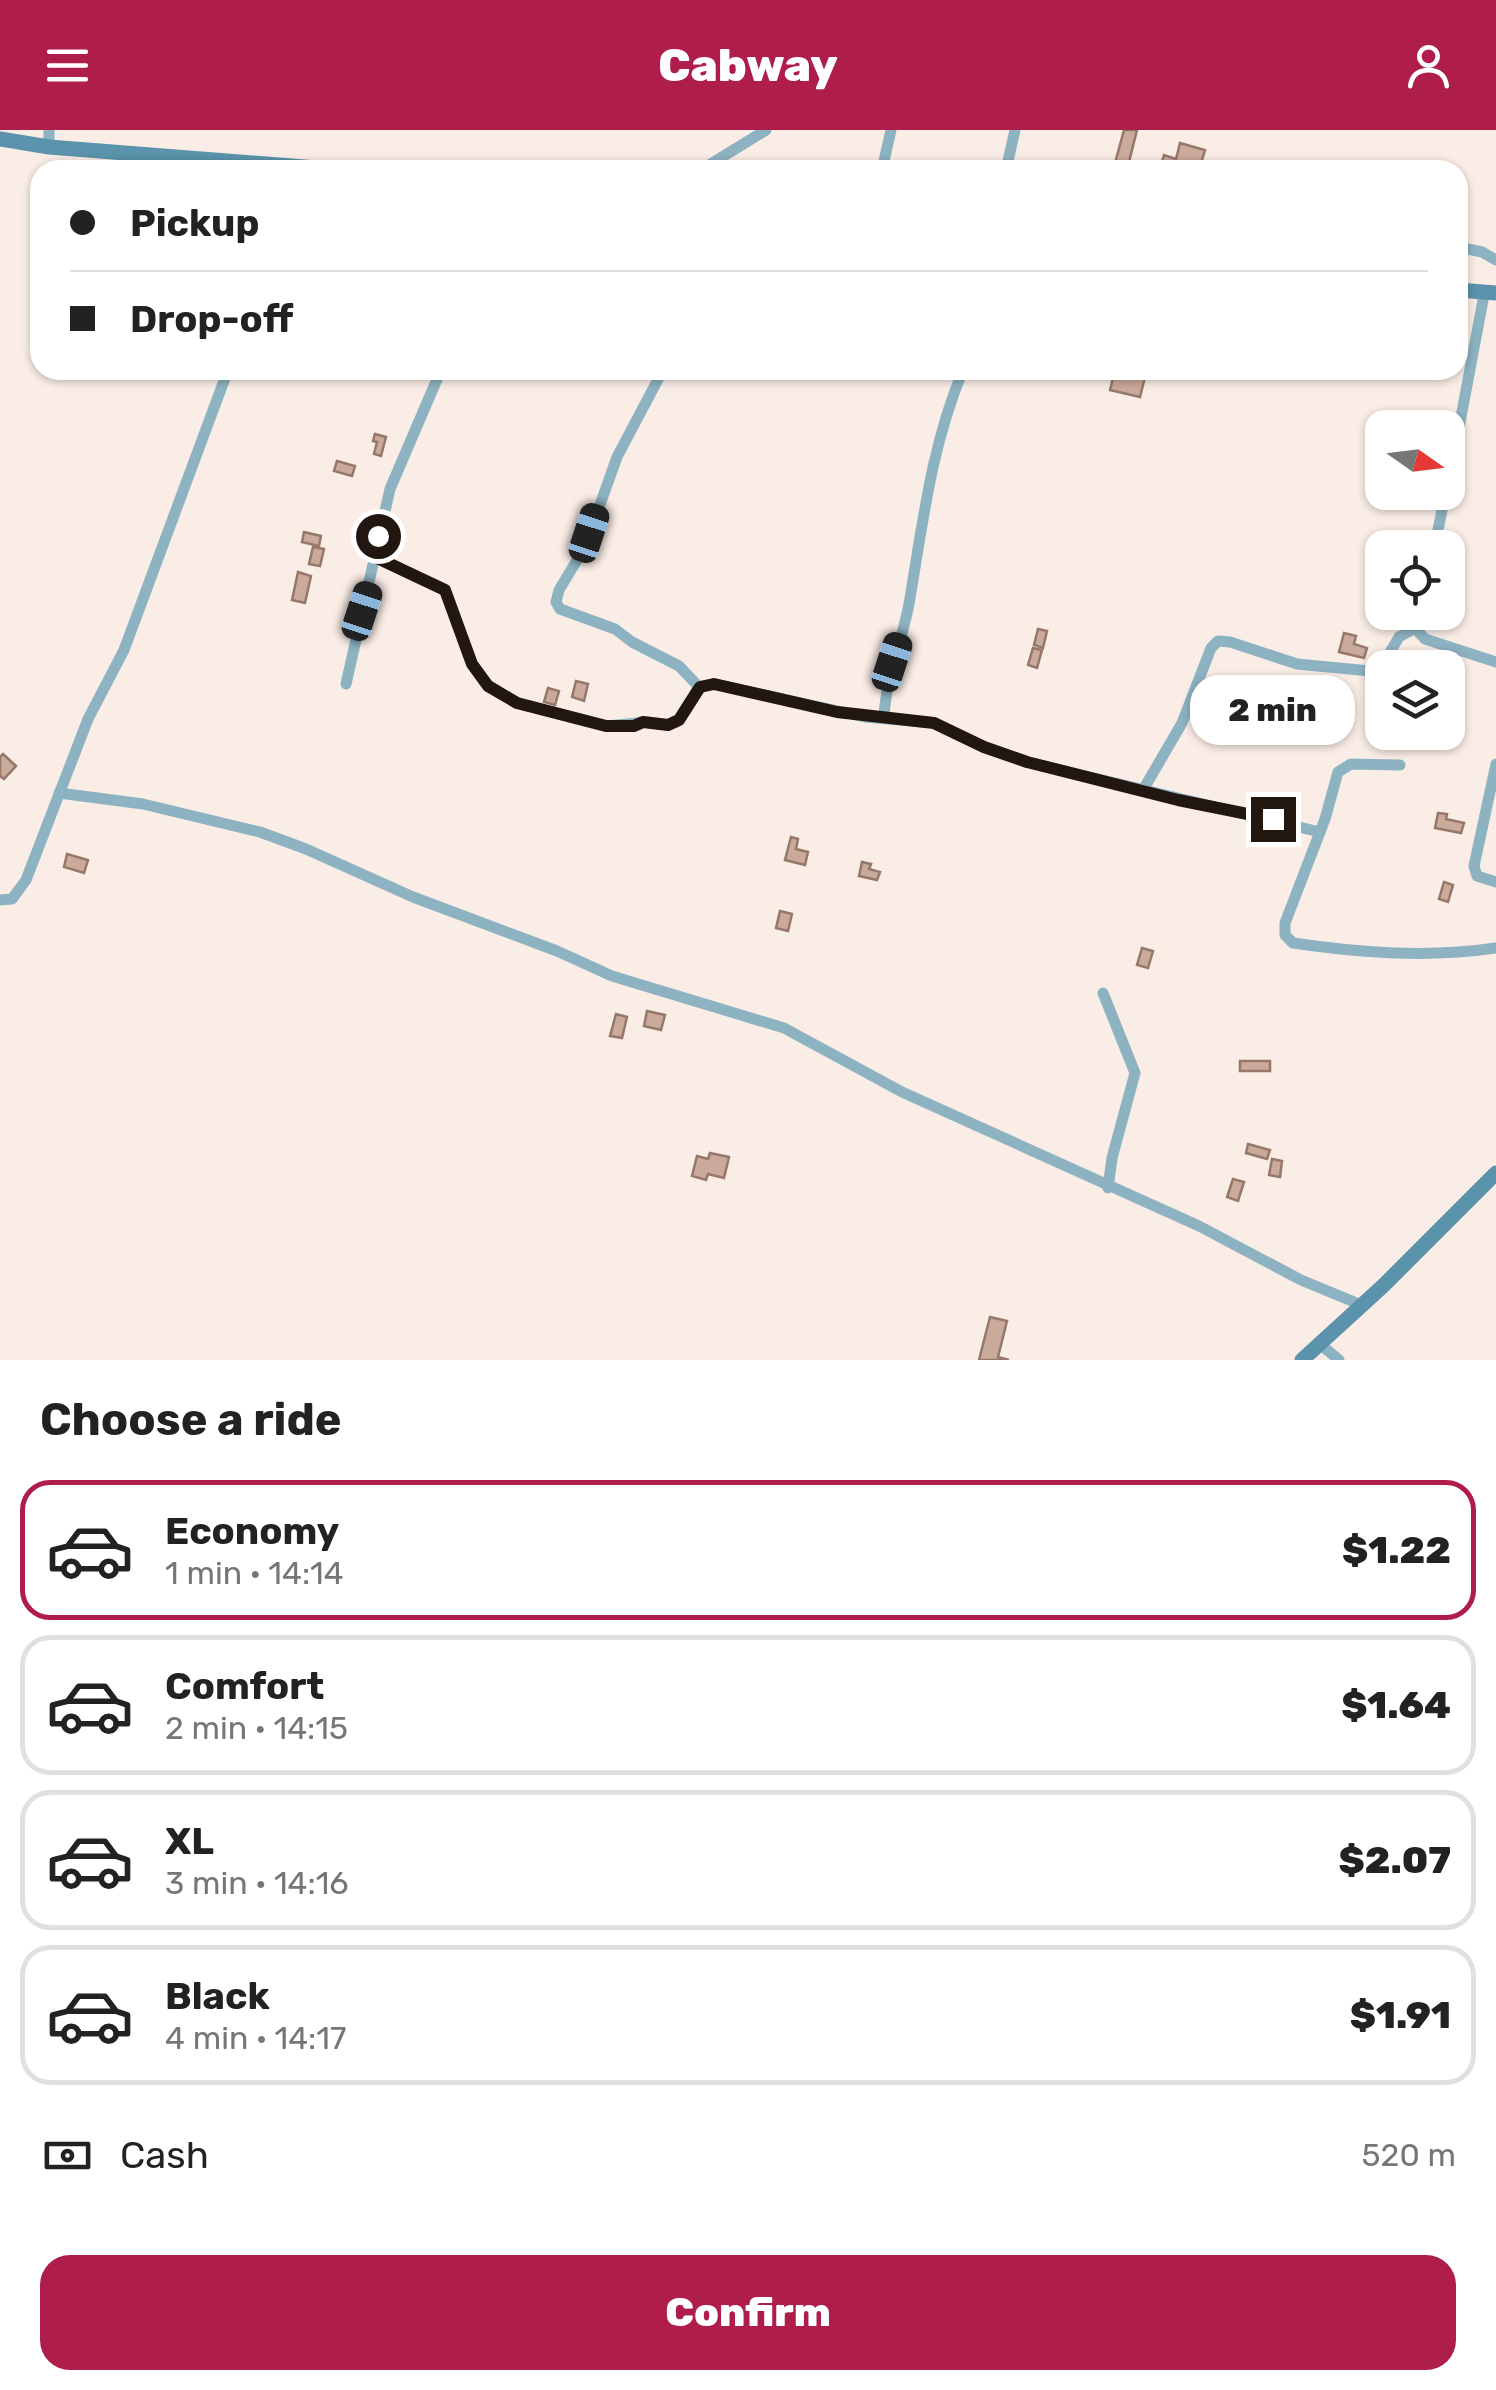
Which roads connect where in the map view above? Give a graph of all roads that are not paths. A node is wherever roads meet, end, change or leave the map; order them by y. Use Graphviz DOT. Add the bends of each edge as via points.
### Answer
graph roads {
  1 [pos="766,130"];
  2 [pos="891,130"];
  3 [pos="1016,130"];
  4 [pos="49,138"];
  5 [pos="0,140"];
  6 [pos="236,160"];
  7 [pos="716,160"];
  8 [pos="884,160"];
  9 [pos="1008,160"];
  10 [pos="1468,250"];
  11 [pos="1496,260"];
  12 [pos="1490,294"];
  13 [pos="224,380"];
  14 [pos="437,380"];
  15 [pos="658,380"];
  16 [pos="959,380"];
  17 [pos="1464,410"];
  18 [pos="373,556"];
  19 [pos="1411,630"];
  20 [pos="1417,630"];
  21 [pos="1496,662"];
  22 [pos="346,684"];
  23 [pos="700,687"];
  24 [pos="884,717"];
  25 [pos="1496,764"];
  26 [pos="1400,765"];
  27 [pos="1143,790"];
  28 [pos="59,793"];
  29 [pos="1320,832"];
  30 [pos="1496,882"];
  31 [pos="0,900"];
  32 [pos="1496,948"];
  33 [pos="1104,993"];
  34 [pos="1496,1173"];
  35 [pos="1108,1188"];
  36 [pos="1359,1304"];
  37 [pos="1320,1344"];
  38 [pos="1302,1360"];
  39 [pos="1340,1360"];
  1 -- 7 [label="street"];
  2 -- 8 [label="street"];
  3 -- 9 [label="street"];
  4 -- 5 [label="main road"];
  4 -- 6 [label="main road"];
  10 -- 11 [label="street"];
  12 -- 17 [label="street"];
  13 -- 28 [label="street" via="124,650"];
  14 -- 18 [label="street" via="390,489"];
  15 -- 23 [label="street" via="556,602 669,660"];
  16 -- 24 [label="street" via="936,442"];
  18 -- 22 [label="street"];
  18 -- 23 [label="street" via="445,590 472,664 488,686 517,703 606,726 668,725 679,720"];
  19 -- 27 [label="street" via="1370,672 1297,664 1218,641"];
  20 -- 21 [label="street" via="1424,639"];
  23 -- 24 [label="street" via="714,684"];
  24 -- 27 [label="street" via="934,723 1014,758"];
  25 -- 30 [label="street" via="1474,866 1477,876"];
  26 -- 29 [label="street" via="1344,765"];
  27 -- 29 [label="street"];
  28 -- 31 [label="street" via="26,880 12,899"];
  28 -- 35 [label="street" via="129,801 260,832 612,976 784,1028 902,1092"];
  29 -- 32 [label="street" via="1285,923 1288,940 1373,953"];
  33 -- 35 [label="street" via="1135,1073"];
  34 -- 36 [label="main road"];
  35 -- 36 [label="street"];
  36 -- 37 [label="main road"];
  37 -- 38 [label="main road"];
  37 -- 39 [label="street"];
}
